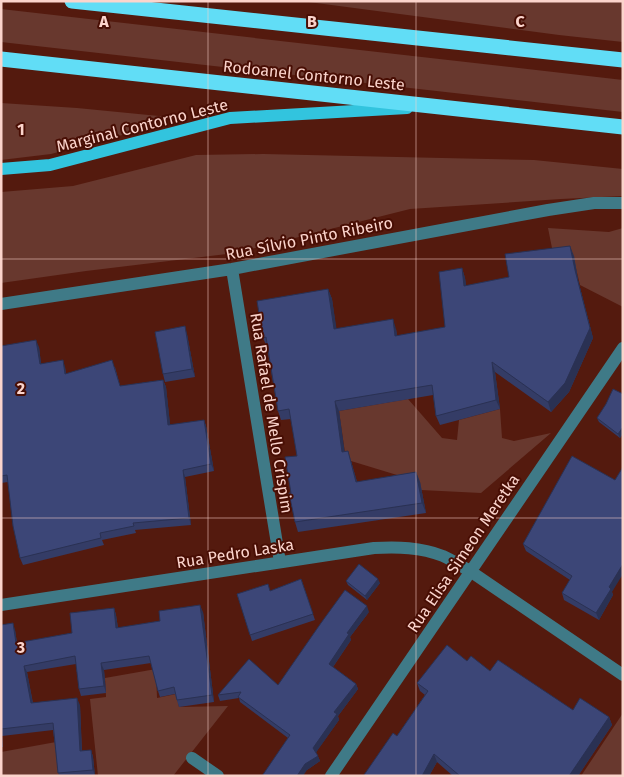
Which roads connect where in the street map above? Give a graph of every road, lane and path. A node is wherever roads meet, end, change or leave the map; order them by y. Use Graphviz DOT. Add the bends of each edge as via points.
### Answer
graph roads {
  1 [pos="72,1"];
  2 [pos="1,58"];
  3 [pos="623,60"];
  4 [pos="440,107"];
  5 [pos="623,127"];
  6 [pos="1,169"];
  7 [pos="623,203"];
  8 [pos="232,269"];
  9 [pos="1,304"];
  10 [pos="623,348"];
  11 [pos="618,366"];
  12 [pos="280,562"];
  13 [pos="470,571"];
  14 [pos="1,605"];
  15 [pos="623,675"];
  16 [pos="192,758"];
  17 [pos="218,776"];
  18 [pos="330,776"];
  1 -- 3 [label="highway"];
  2 -- 4 [label="highway, Rodoanel Contorno Leste"];
  4 -- 5 [label="highway, Rodoanel Contorno Leste"];
  4 -- 6 [label="main road, Marginal Contorno Leste" via="230,118 50,165"];
  7 -- 8 [label="street, Rua Sílvio Pinto Ribeiro" via="594,203 548,210"];
  8 -- 9 [label="street, Rua Sílvio Pinto Ribeiro"];
  8 -- 12 [label="street, Rua Rafael de Mello Crispim"];
  10 -- 11 [label="street, Rua Elisa Simeon Meretka"];
  11 -- 13 [label="street, Rua Elisa Simeon Meretka"];
  12 -- 13 [label="street, Rua Pedro Laska" via="399,547 424,550"];
  12 -- 14 [label="street, Rua Pedro Laska"];
  13 -- 15 [label="street, Rua Pedro Laska"];
  13 -- 18 [label="street, Rua Elisa Simeon Meretka"];
  16 -- 17 [label="street"];
}
